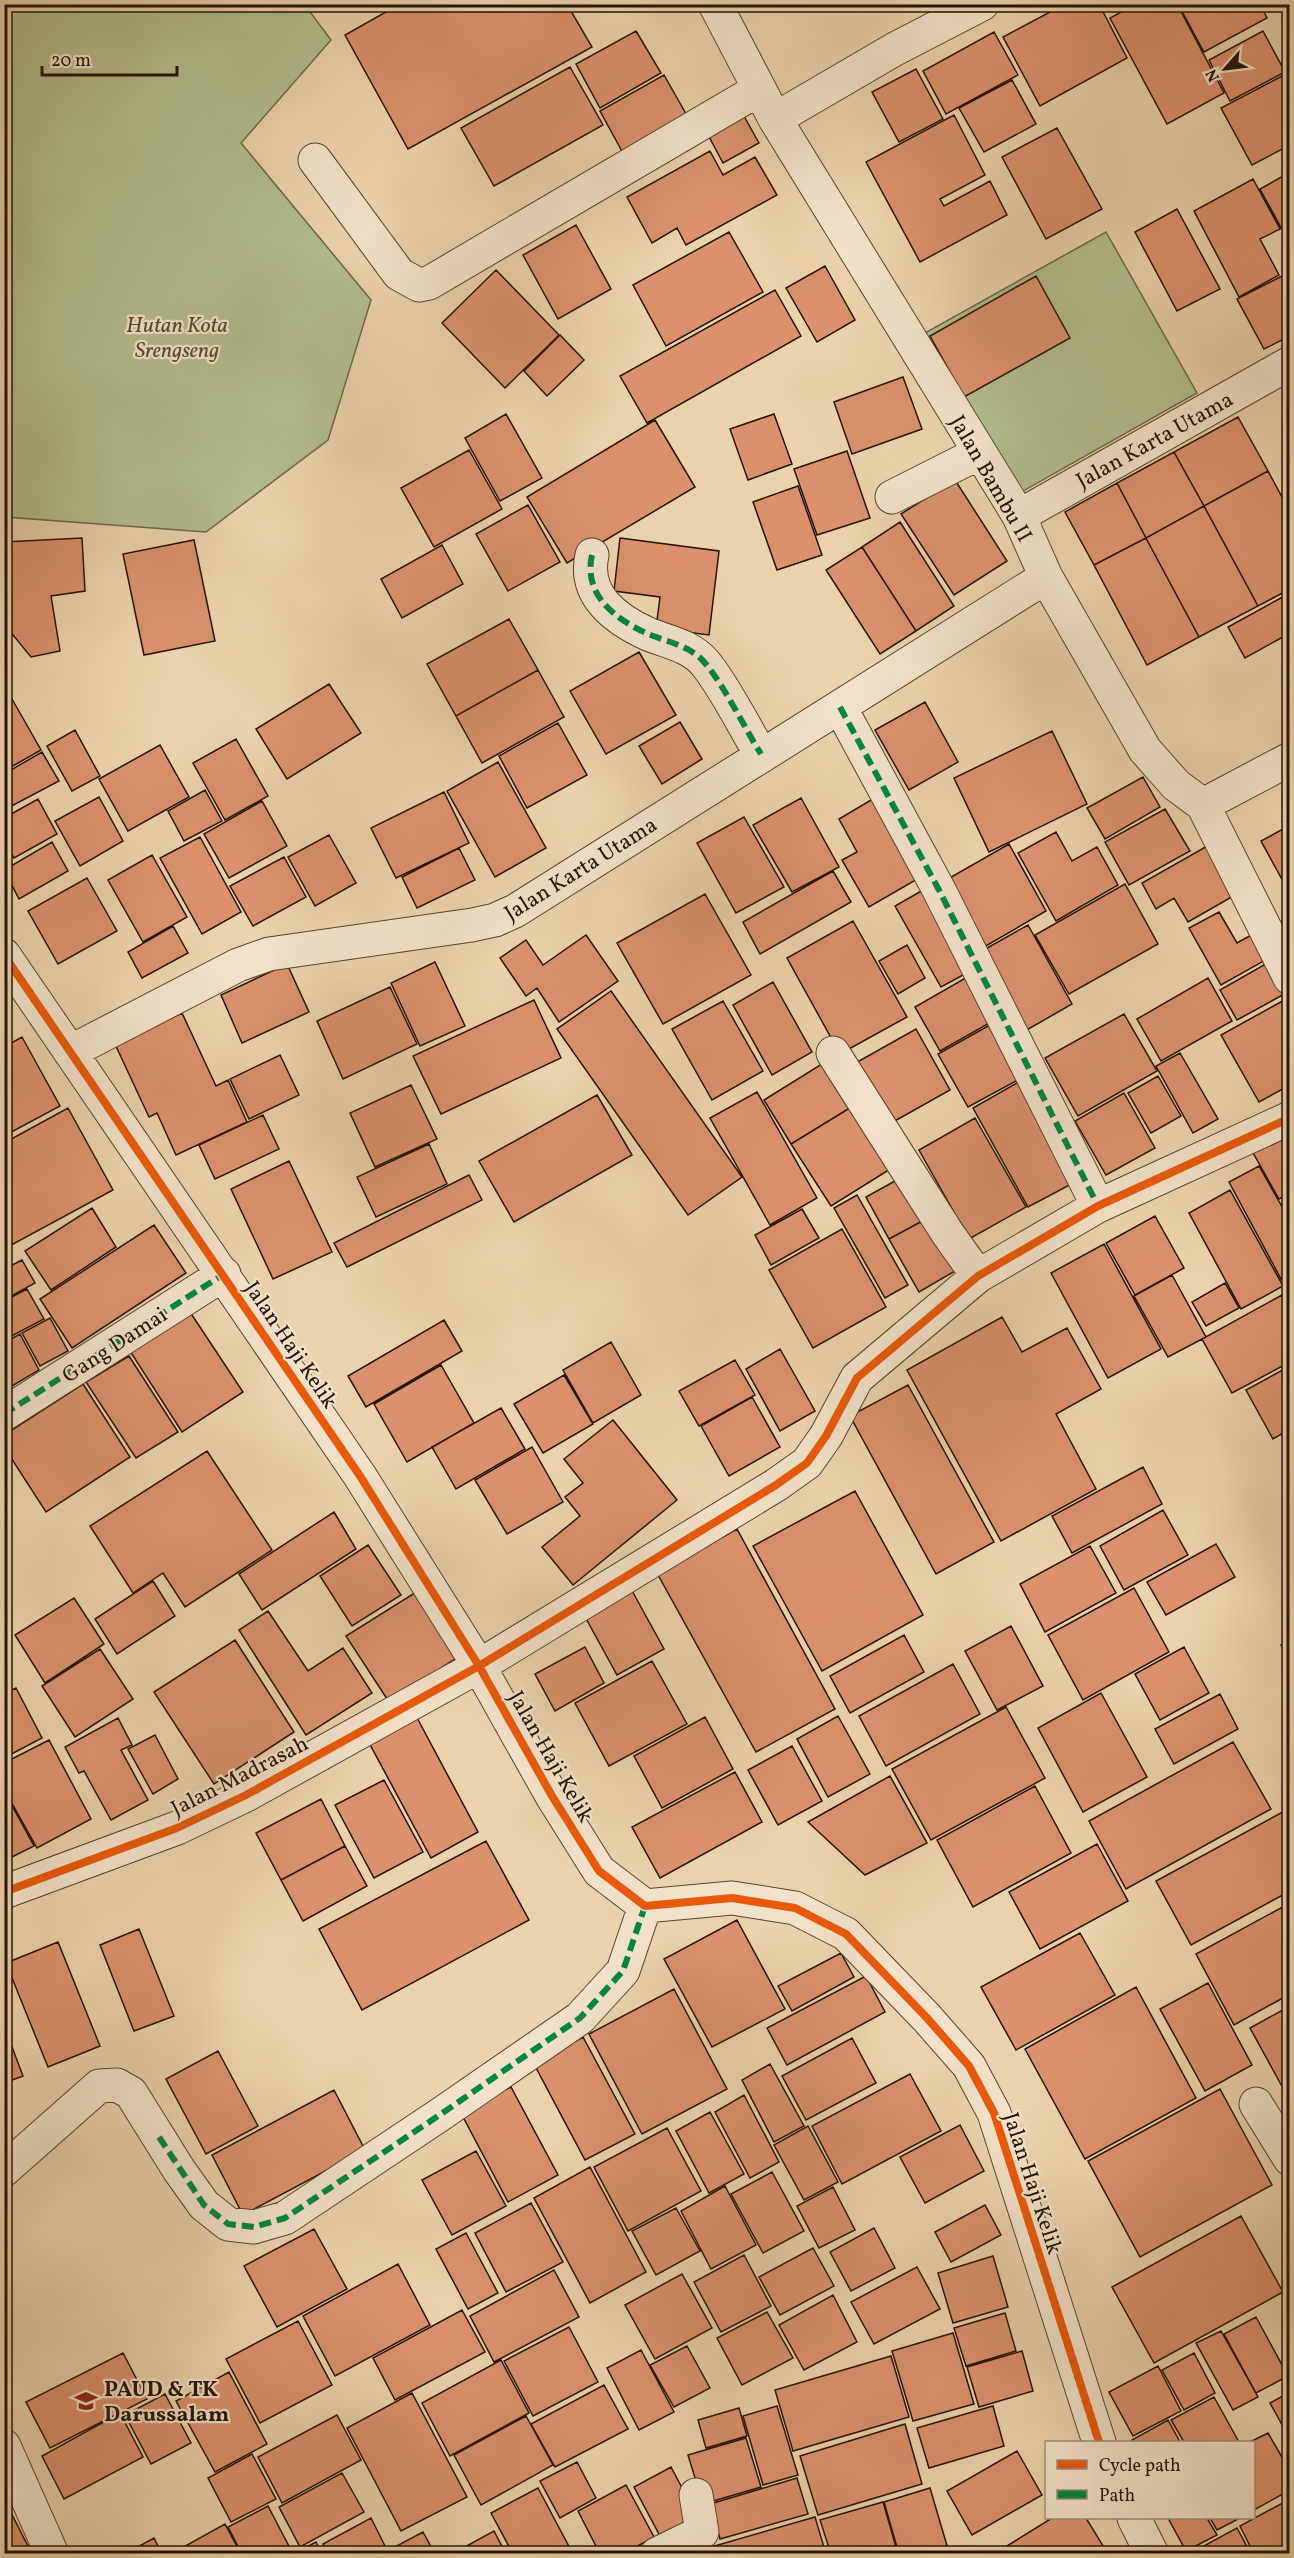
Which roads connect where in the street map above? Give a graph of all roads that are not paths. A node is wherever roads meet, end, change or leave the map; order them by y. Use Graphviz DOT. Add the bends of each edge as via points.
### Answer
graph roads {
  1 [pos="715,4"];
  2 [pos="982,4"];
  3 [pos="758,90"];
  4 [pos="776,120"];
  5 [pos="315,160"];
  6 [pos="1290,363"];
  7 [pos="979,453"];
  8 [pos="892,497"];
  9 [pos="1019,516"];
  10 [pos="592,555"];
  11 [pos="1046,577"];
  12 [pos="840,707"];
  13 [pos="761,754"];
  14 [pos="1290,759"];
  15 [pos="1203,805"];
  16 [pos="4,956"];
  17 [pos="1290,978"];
  18 [pos="70,1052"];
  19 [pos="833,1053"];
  20 [pos="1290,1118"];
  21 [pos="1098,1206"];
  22 [pos="224,1274"];
  23 [pos="978,1275"];
  24 [pos="4,1414"];
  25 [pos="480,1666"];
  26 [pos="4,1892"];
  27 [pos="645,1906"];
  28 [pos="1256,2104"];
  29 [pos="1290,2159"];
  30 [pos="4,2170"];
  31 [pos="1099,2441"];
  32 [pos="4,2446"];
  33 [pos="696,2495"];
  34 [pos="1135,2519"];
  35 [pos="52,2553"];
  36 [pos="657,2553"];
  37 [pos="1152,2553"];
  1 -- 3 [label="street, Jalan Bambu II"];
  2 -- 4 [label="street" via="895,49"];
  3 -- 4 [label="street, Jalan Bambu II"];
  3 -- 5 [label="street" via="429,283 419,285 399,274"];
  4 -- 7 [label="street, Jalan Bambu II"];
  6 -- 9 [label="street, Jalan Karta Utama"];
  7 -- 8 [label="street"];
  7 -- 9 [label="street, Jalan Bambu II"];
  9 -- 11 [label="street, Jalan Bambu II"];
  10 -- 13 [label="street" via="589,569 596,595 637,628 688,649 705,663"];
  11 -- 12 [label="street, Jalan Karta Utama"];
  11 -- 15 [label="street, Jalan Bambu II" via="1145,750 1176,785"];
  12 -- 13 [label="street, Jalan Karta Utama"];
  12 -- 21 [label="street" via="939,890"];
  13 -- 18 [label="street, Jalan Karta Utama" via="495,920 269,954 238,965"];
  14 -- 15 [label="street"];
  15 -- 17 [label="street, Jalan Bambu II"];
  16 -- 18 [label="street, Jalan Haji Kelik"];
  18 -- 22 [label="street, Jalan Haji Kelik"];
  19 -- 23 [label="street"];
  20 -- 21 [label="street, Jalan Madrasah"];
  21 -- 23 [label="street, Jalan Madrasah"];
  22 -- 24 [label="street, Gang Damai"];
  22 -- 25 [label="street, Jalan Haji Kelik" via="360,1476"];
  23 -- 25 [label="street, Jalan Madrasah" via="857,1377 807,1463"];
  25 -- 26 [label="street, Jalan Madrasah" via="236,1800 177,1828"];
  25 -- 27 [label="street, Jalan Haji Kelik" via="599,1871"];
  27 -- 30 [label="street" via="623,1971 580,2018 285,2218 254,2228 228,2224 204,2205 131,2093 117,2085 99,2086"];
  27 -- 31 [label="street, Jalan Haji Kelik" via="732,1898 795,1908 846,1934 969,2066 994,2114"];
  28 -- 29 [label="street"];
  32 -- 35 [label="street"];
  33 -- 36 [label="street" via="702,2532"];
  34 -- 37 [label="street"];
}
